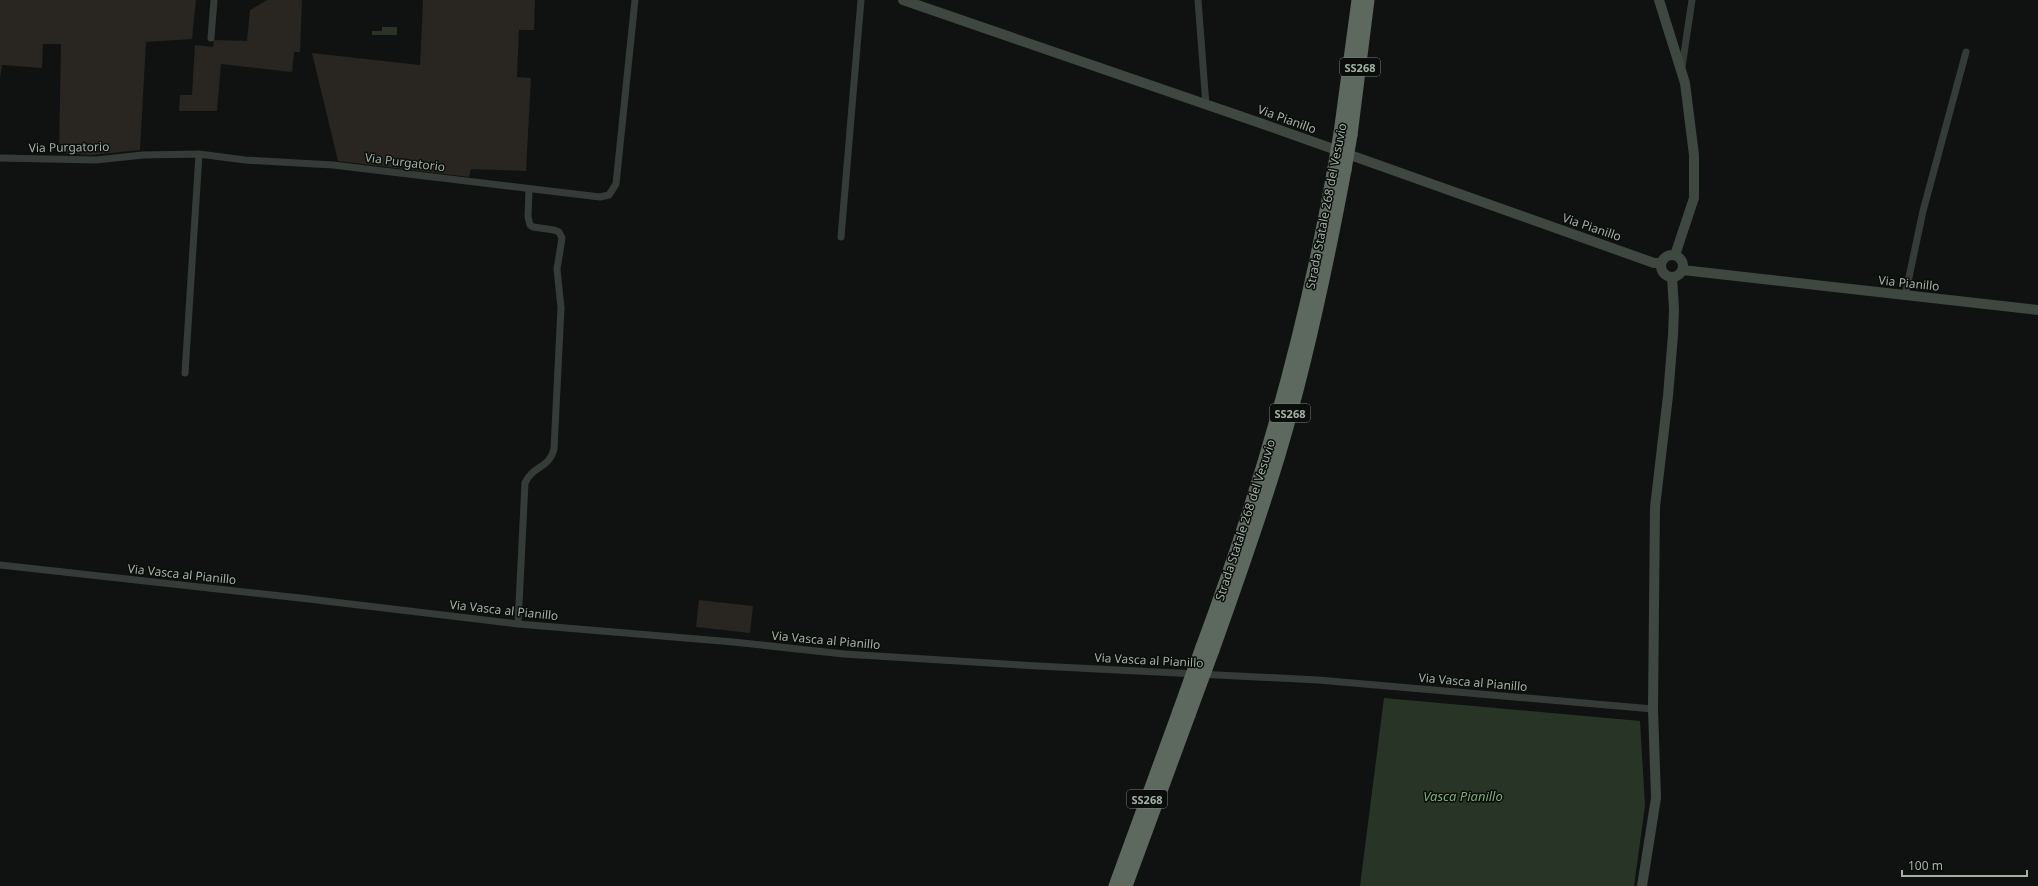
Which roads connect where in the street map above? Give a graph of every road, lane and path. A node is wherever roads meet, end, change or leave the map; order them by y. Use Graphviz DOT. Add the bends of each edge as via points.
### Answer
graph roads {
  1 [pos="214,0"];
  2 [pos="635,0"];
  3 [pos="861,0"];
  4 [pos="903,0"];
  5 [pos="1198,0"];
  6 [pos="1358,0"];
  7 [pos="1368,0"];
  8 [pos="1659,0"];
  9 [pos="1692,0"];
  10 [pos="211,38"];
  11 [pos="1966,52"];
  12 [pos="1681,70"];
  13 [pos="1206,105"];
  14 [pos="1346,134"];
  15 [pos="199,154"];
  16 [pos="0,158"];
  17 [pos="529,189"];
  18 [pos="841,237"];
  19 [pos="1675,255"];
  20 [pos="1661,264"];
  21 [pos="1683,270"];
  22 [pos="1672,277"];
  23 [pos="1905,296"];
  24 [pos="2038,310"];
  25 [pos="185,373"];
  26 [pos="0,565"];
  27 [pos="518,624"];
  28 [pos="1652,709"];
  29 [pos="1184,713"];
  30 [pos="1115,886"];
  31 [pos="1126,886"];
  32 [pos="1642,886"];
  1 -- 10 [label="street"];
  2 -- 17 [label="street, Via Purgatorio" via="616,184 613,190 600,197"];
  3 -- 18 [label="street"];
  4 -- 13 [label="street, Via Pianillo"];
  5 -- 13 [label="street"];
  6 -- 14 [label="highway, Strada Statale 268 del Vesuvio / SS268"];
  7 -- 14 [label="highway, Strada Statale 268 del Vesuvio / SS268"];
  8 -- 12 [label="street"];
  9 -- 12 [label="street"];
  11 -- 23 [label="street" via="1923,211"];
  12 -- 19 [label="street" via="1692,133 1694,198"];
  13 -- 20 [label="street, Via Pianillo"];
  14 -- 29 [label="highway, Strada Statale 268 del Vesuvio / SS268, bridge" via="1324,276 1293,406 1260,514"];
  15 -- 16 [label="street, Via Purgatorio" via="143,154 96,160"];
  15 -- 17 [label="street, Via Purgatorio" via="246,160 333,165"];
  15 -- 25 [label="street"];
  17 -- 27 [label="street" via="530,225 559,232 562,238 557,269 561,308 554,449 549,461 529,475 525,482"];
  19 -- 20 [label="street" via="1668,255"];
  19 -- 21 [label="street" via="1682,259"];
  20 -- 22 [label="street" via="1663,273"];
  21 -- 22 [label="street"];
  21 -- 23 [label="street, Via Pianillo"];
  22 -- 28 [label="street" via="1673,336 1655,507"];
  23 -- 24 [label="street, Via Pianillo"];
  26 -- 27 [label="street, Via Vasca al Pianillo"];
  27 -- 28 [label="street, Via Vasca al Pianillo" via="844,654 1318,680"];
  28 -- 32 [label="street" via="1656,798"];
  29 -- 30 [label="highway, Strada Statale 268 del Vesuvio / SS268"];
  29 -- 31 [label="highway, Strada Statale 268 del Vesuvio / SS268"];
}
